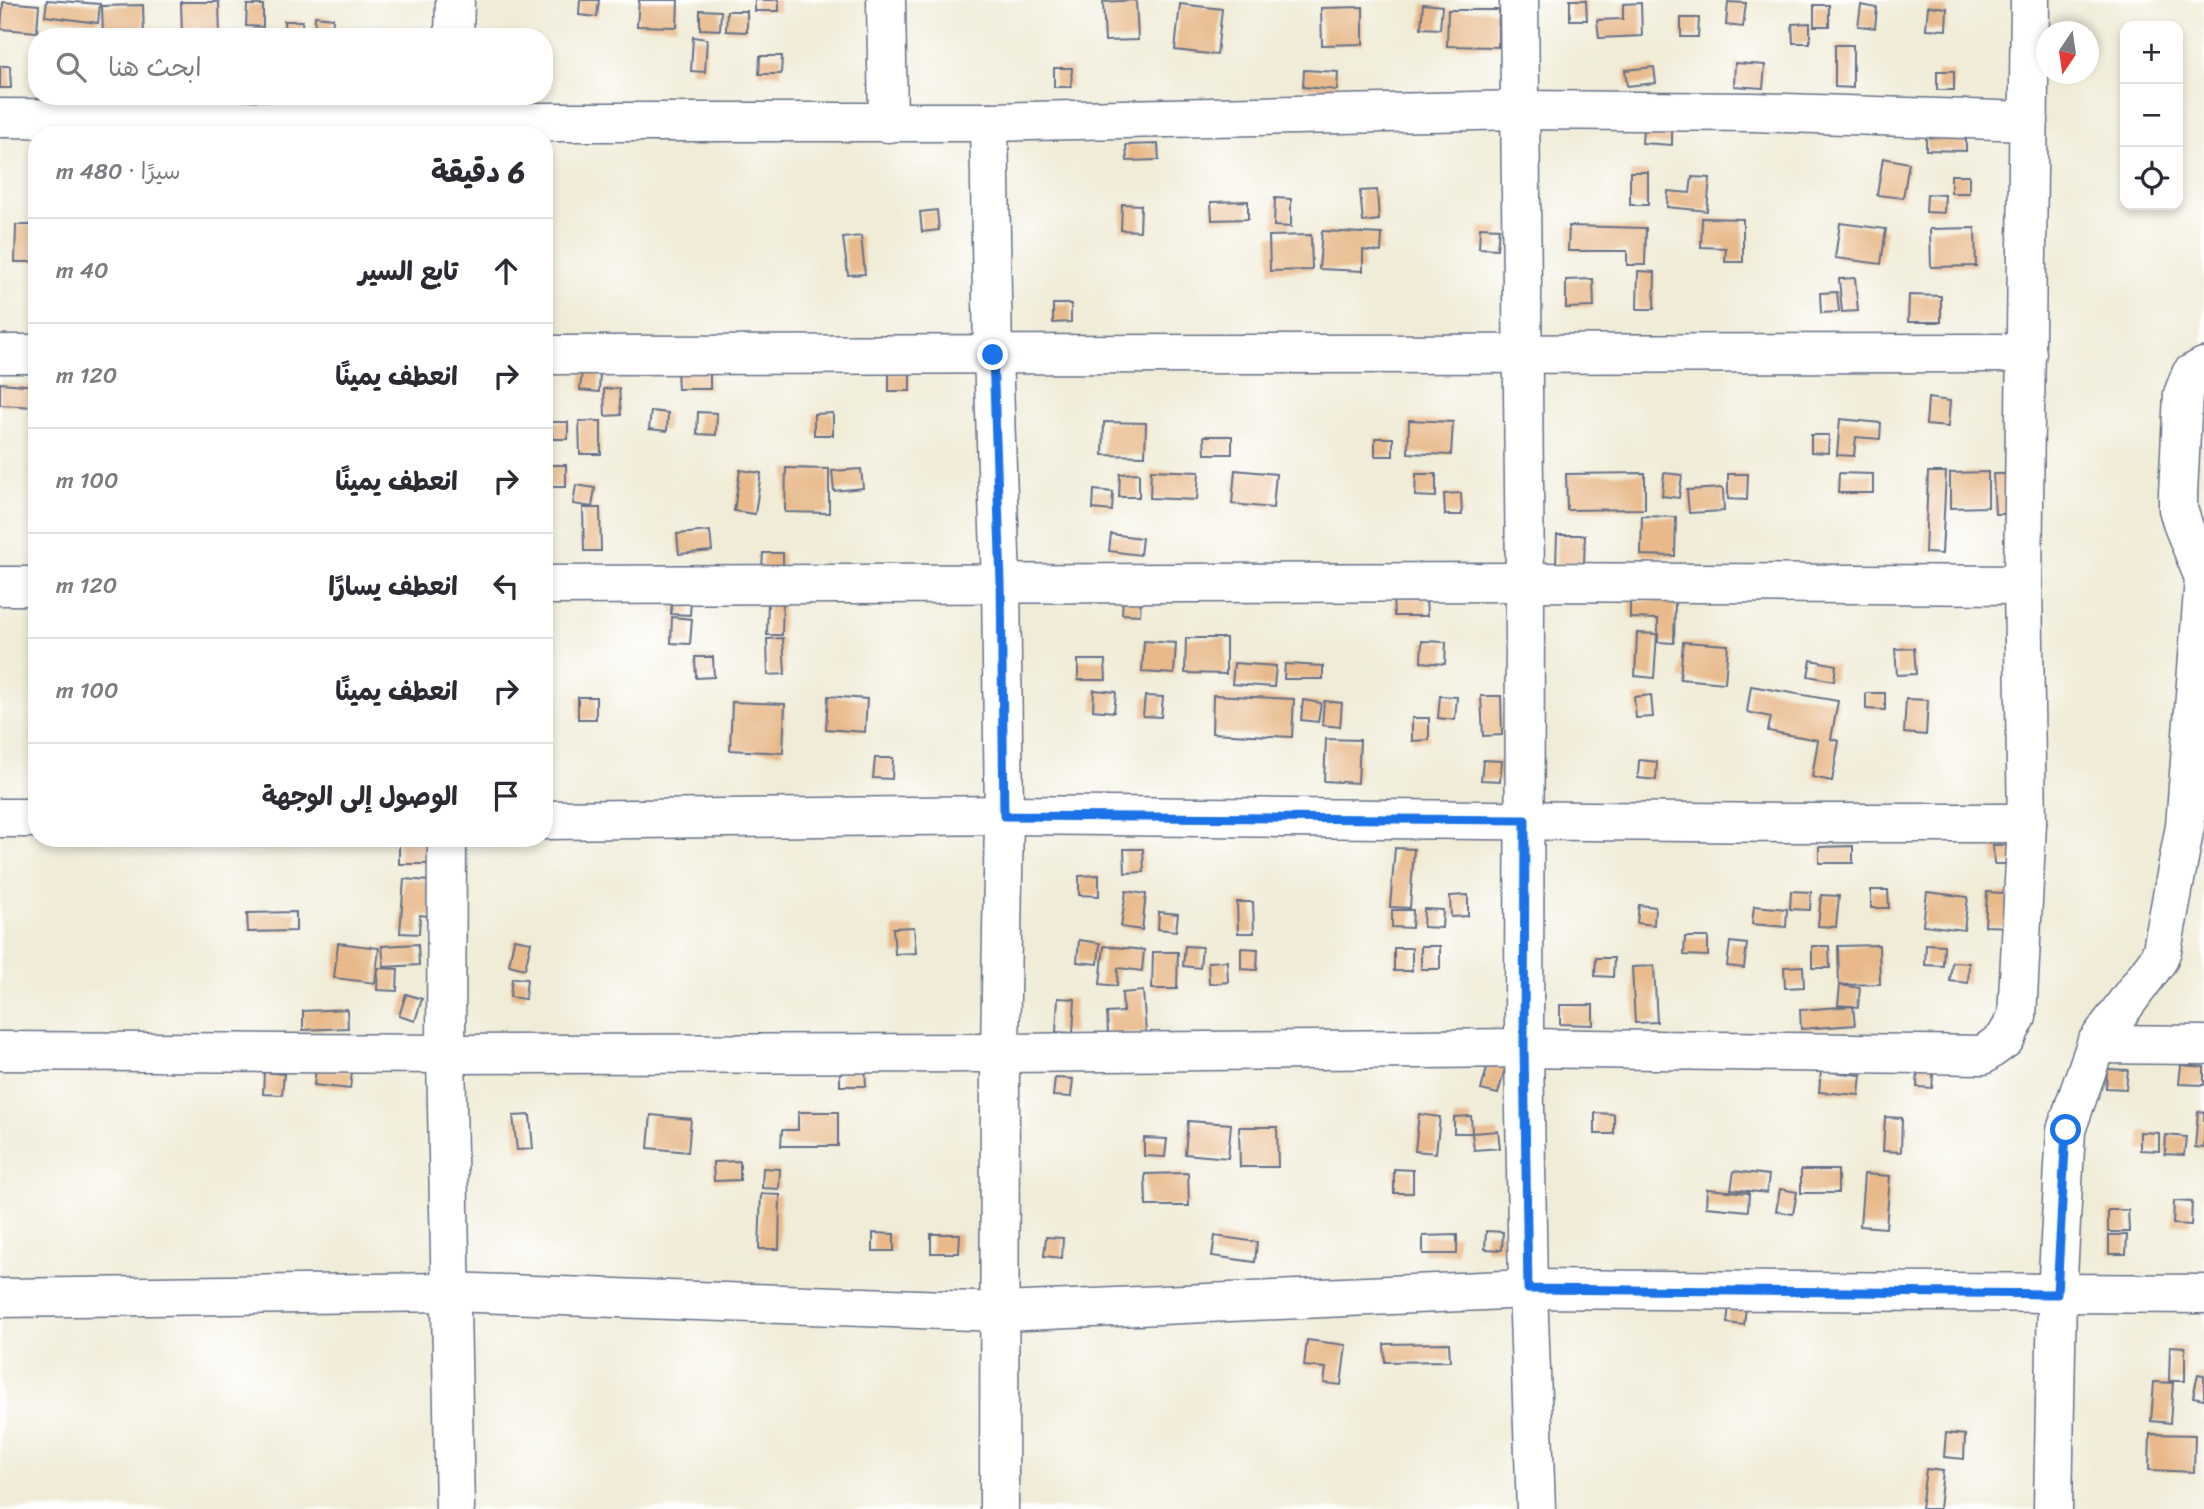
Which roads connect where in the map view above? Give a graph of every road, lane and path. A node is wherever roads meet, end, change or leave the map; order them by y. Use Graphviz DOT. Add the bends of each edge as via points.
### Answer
graph roads {
  1 [pos="455,0"];
  2 [pos="886,0"];
  3 [pos="1519,0"];
  4 [pos="2030,0"];
  5 [pos="454,28"];
  6 [pos="1520,110"];
  7 [pos="0,118"];
  8 [pos="453,118"];
  9 [pos="2029,121"];
  10 [pos="888,122"];
  11 [pos="989,122"];
  12 [pos="1523,353"];
  13 [pos="2027,353"];
  14 [pos="0,354"];
  15 [pos="28,354"];
  16 [pos="553,355"];
  17 [pos="993,355"];
  18 [pos="2204,367"];
  19 [pos="2204,578"];
  20 [pos="1525,582"];
  21 [pos="1001,583"];
  22 [pos="553,585"];
  23 [pos="2023,585"];
  24 [pos="0,586"];
  25 [pos="28,586"];
  26 [pos="1004,816"];
  27 [pos="0,818"];
  28 [pos="28,818"];
  29 [pos="553,820"];
  30 [pos="1525,820"];
  31 [pos="2027,822"];
  32 [pos="2194,826"];
  33 [pos="447,847"];
  34 [pos="2096,1044"];
  35 [pos="2204,1045"];
  36 [pos="1524,1048"];
  37 [pos="0,1051"];
  38 [pos="1000,1053"];
  39 [pos="446,1054"];
  40 [pos="1528,1289"];
  41 [pos="449,1292"];
  42 [pos="2057,1294"];
  43 [pos="2204,1294"];
  44 [pos="0,1298"];
  45 [pos="1001,1312"];
  46 [pos="455,1509"];
  47 [pos="999,1509"];
  48 [pos="1536,1509"];
  49 [pos="2053,1509"];
  1 -- 5 [label="street"];
  2 -- 10 [label="street"];
  3 -- 6 [label="street"];
  4 -- 9 [label="street"];
  6 -- 9 [label="street"];
  6 -- 11 [label="street"];
  6 -- 12 [label="street"];
  7 -- 8 [label="street"];
  8 -- 10 [label="street"];
  9 -- 13 [label="street"];
  10 -- 11 [label="street"];
  11 -- 17 [label="street"];
  12 -- 13 [label="street"];
  12 -- 17 [label="street"];
  12 -- 20 [label="street"];
  13 -- 23 [label="street"];
  14 -- 15 [label="street"];
  16 -- 17 [label="street"];
  17 -- 21 [label="street"];
  18 -- 19 [label="street" via="2191,373 2183,394 2178,509"];
  19 -- 32 [label="street"];
  20 -- 21 [label="street"];
  20 -- 23 [label="street"];
  20 -- 30 [label="street"];
  21 -- 22 [label="street"];
  21 -- 26 [label="street"];
  23 -- 31 [label="street"];
  24 -- 25 [label="street"];
  26 -- 29 [label="street"];
  26 -- 30 [label="street"];
  26 -- 38 [label="street"];
  27 -- 28 [label="street"];
  30 -- 31 [label="street"];
  30 -- 36 [label="street"];
  31 -- 36 [label="street" via="2017,1017 2005,1040 1983,1055"];
  32 -- 34 [label="street" via="2158,960"];
  33 -- 39 [label="street"];
  34 -- 35 [label="street"];
  34 -- 42 [label="street" via="2066,1130"];
  36 -- 38 [label="street"];
  36 -- 40 [label="street"];
  37 -- 39 [label="street"];
  38 -- 39 [label="street"];
  38 -- 45 [label="street"];
  39 -- 41 [label="street"];
  40 -- 42 [label="street"];
  40 -- 45 [label="street"];
  40 -- 48 [label="street"];
  41 -- 44 [label="street"];
  41 -- 45 [label="street"];
  41 -- 46 [label="street"];
  42 -- 43 [label="street"];
  42 -- 49 [label="street"];
  45 -- 47 [label="street"];
}
